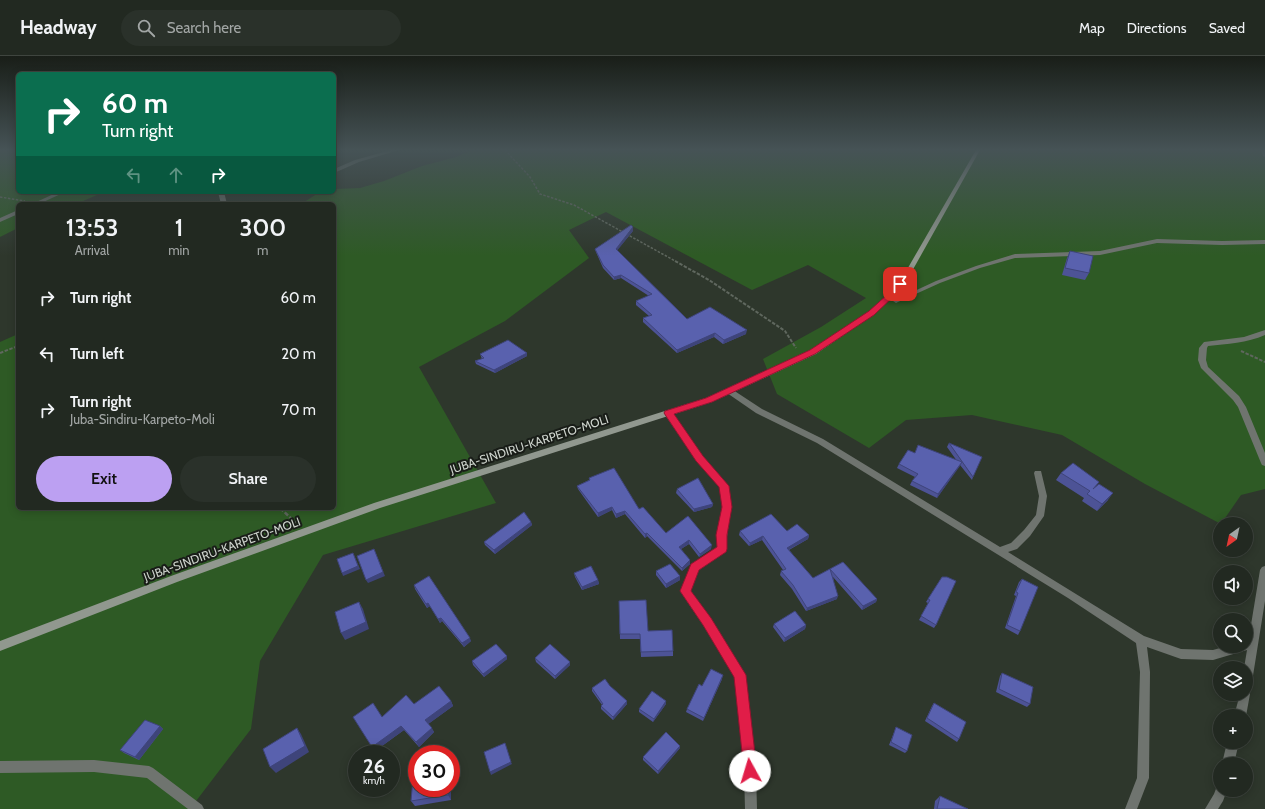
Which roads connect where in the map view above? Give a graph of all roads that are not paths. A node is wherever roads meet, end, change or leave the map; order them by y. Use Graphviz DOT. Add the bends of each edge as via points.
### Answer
graph roads {
  1 [pos="958,185"];
  2 [pos="58,194"];
  3 [pos="40,202"];
  4 [pos="16,213"];
  5 [pos="0,220"];
  6 [pos="1265,242"];
  7 [pos="896,301"];
  8 [pos="1265,332"];
  9 [pos="730,391"];
  10 [pos="668,413"];
  11 [pos="1265,463"];
  12 [pos="1038,473"];
  13 [pos="998,551"];
  14 [pos="1265,570"];
  15 [pos="1253,623"];
  16 [pos="1141,640"];
  17 [pos="0,646"];
  18 [pos="1220,653"];
  19 [pos="0,768"];
  20 [pos="1219,797"];
  21 [pos="198,809"];
  22 [pos="751,809"];
  23 [pos="1131,809"];
  24 [pos="1211,809"];
  1 -- 9 [label="main road, JUBA-SINDIRU-KARPETO-MOLI" via="908,273 892,295 872,313 824,345"];
  2 -- 3 [label="street"];
  4 -- 5 [label="street"];
  6 -- 7 [label="street" via="1157,240 1100,252 1015,256 938,282"];
  8 -- 11 [label="street" via="1227,342 1206,344 1202,360 1205,368 1232,393 1242,407"];
  9 -- 10 [label="main road, JUBA-SINDIRU-KARPETO-MOLI"];
  9 -- 13 [label="street" via="759,411 820,441"];
  10 -- 17 [label="main road, JUBA-SINDIRU-KARPETO-MOLI" via="377,505"];
  10 -- 22 [label="street" via="700,459 724,486 727,507 722,549 695,567 685,591 740,675 750,771"];
  12 -- 13 [label="street" via="1043,496 1040,516 1014,546"];
  13 -- 16 [label="street"];
  14 -- 15 [label="street"];
  16 -- 18 [label="street" via="1181,654"];
  16 -- 23 [label="street" via="1145,672 1143,778"];
  19 -- 21 [label="street" via="94,766 149,772"];
  20 -- 24 [label="street"];
}
